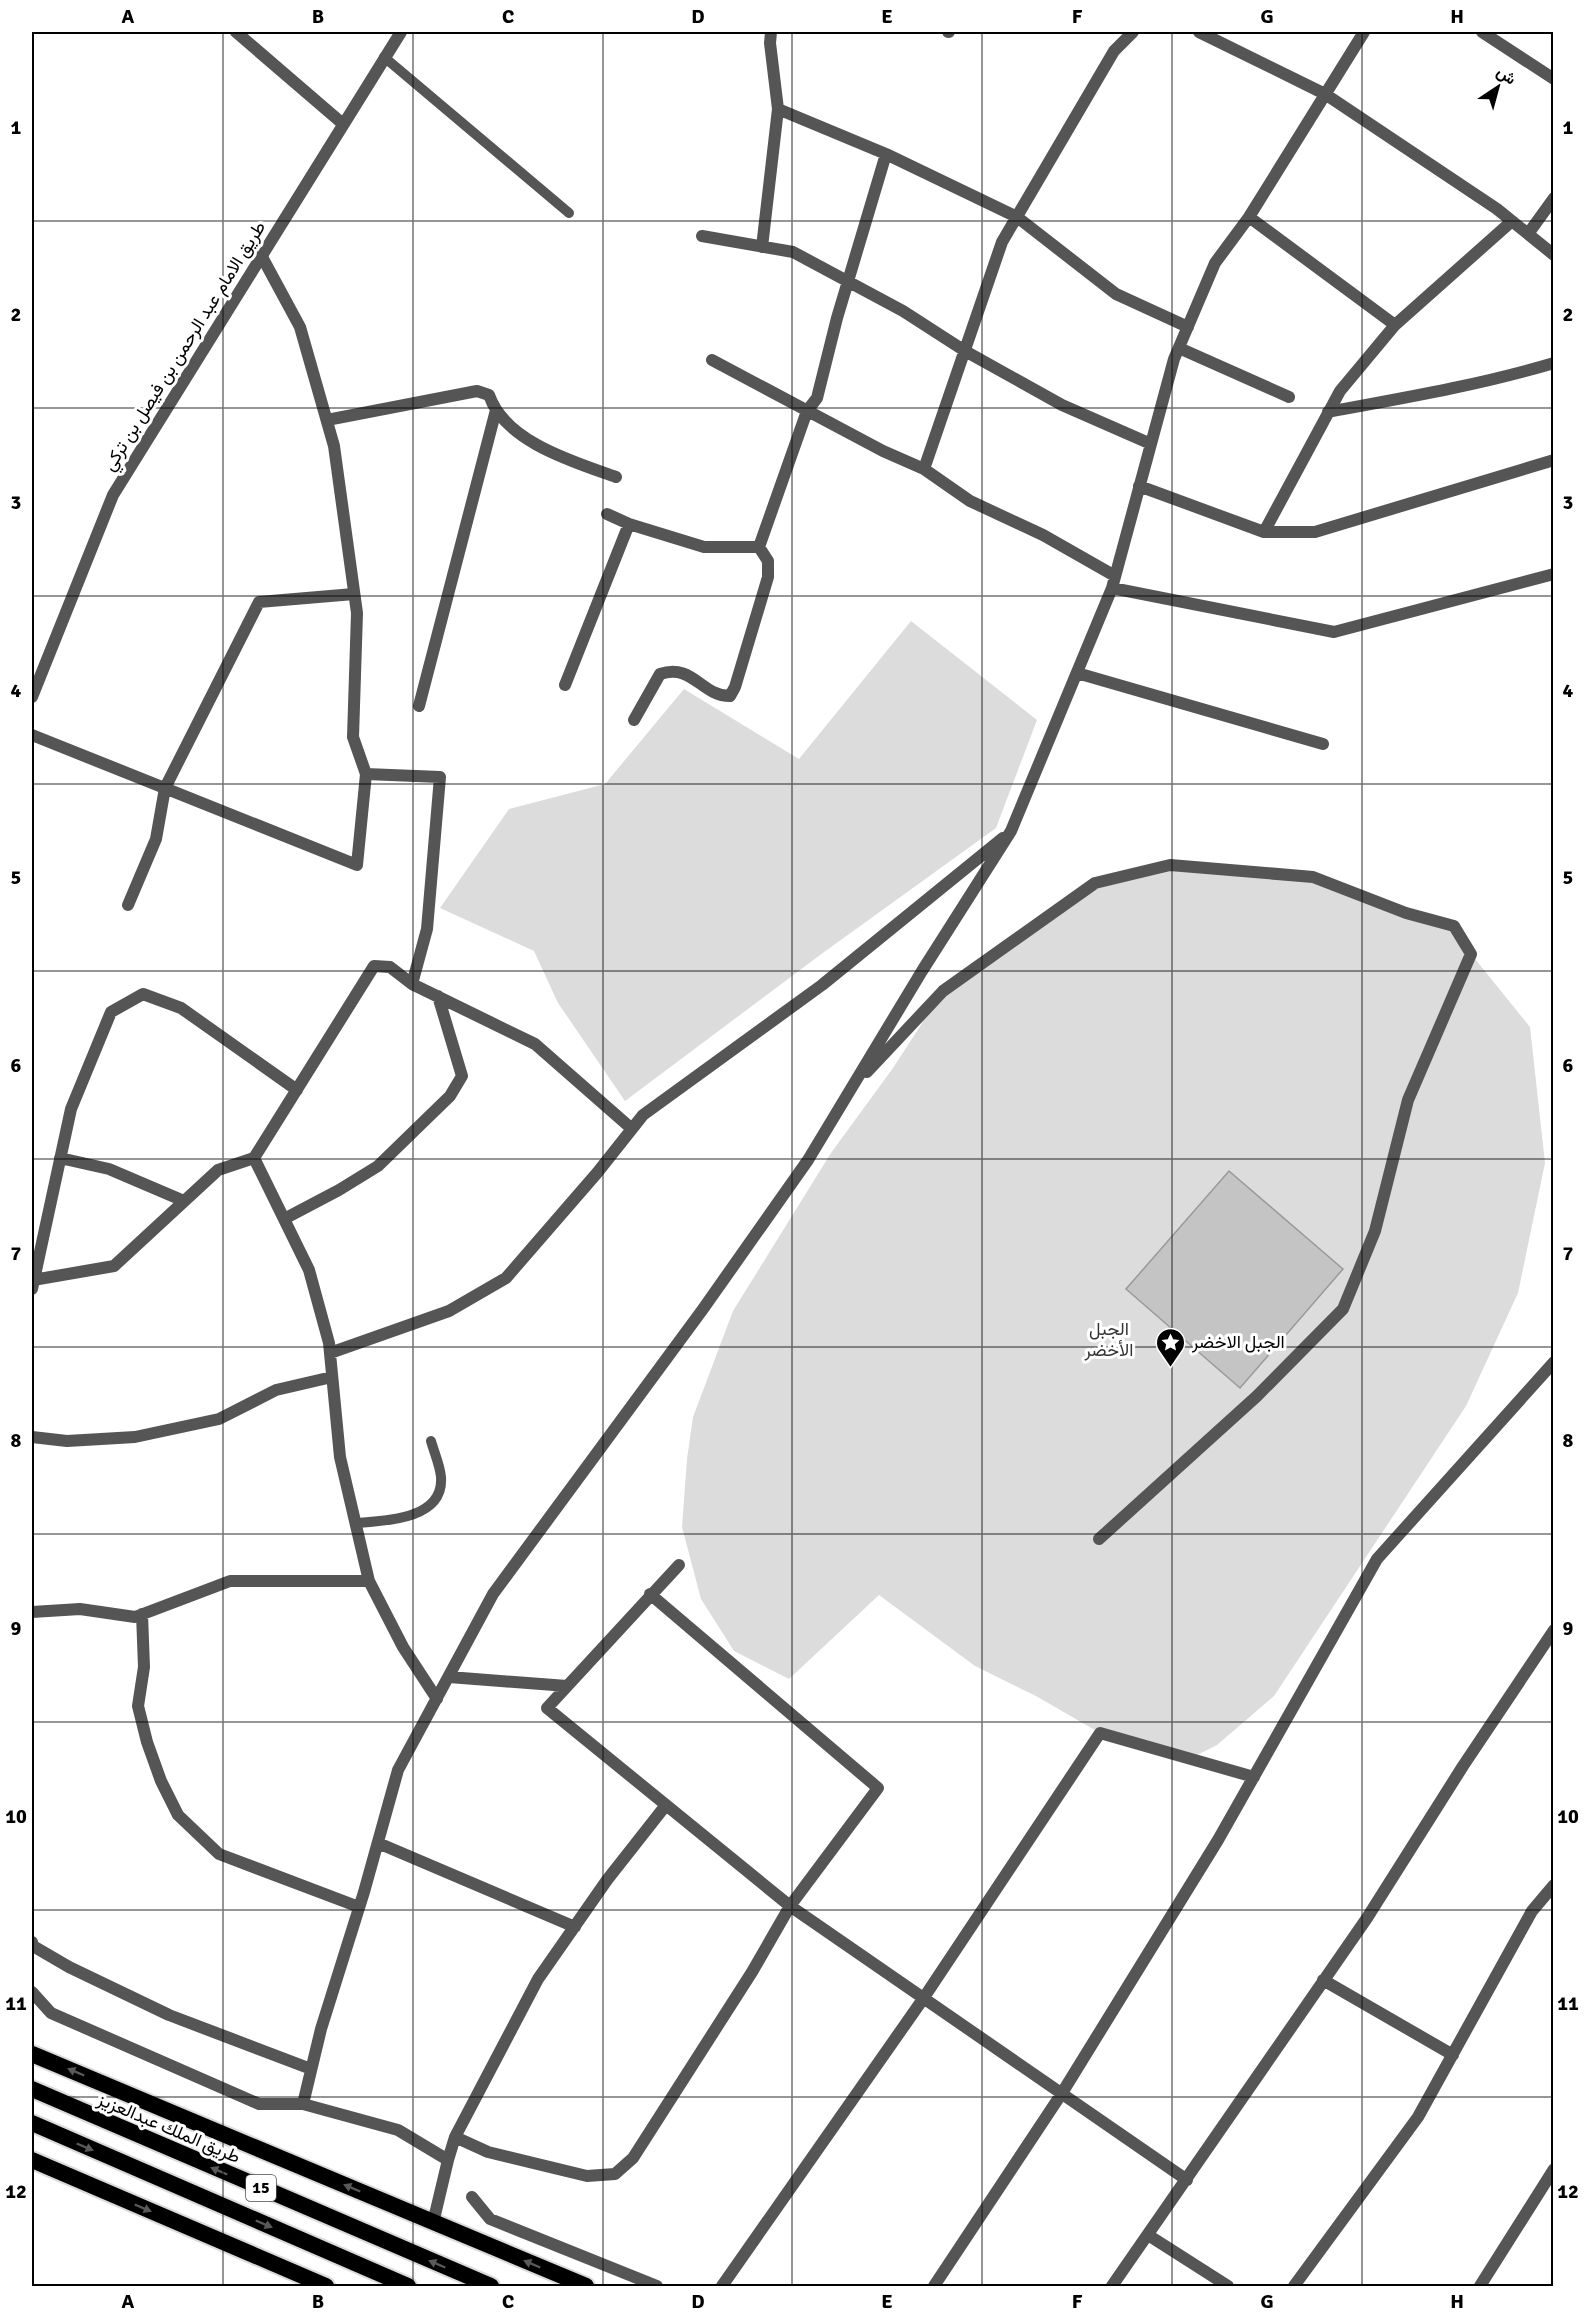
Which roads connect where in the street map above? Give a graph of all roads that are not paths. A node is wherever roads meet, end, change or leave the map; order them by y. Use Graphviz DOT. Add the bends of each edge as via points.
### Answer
graph roads {
  1 [pos="236,32"];
  2 [pos="401,32"];
  3 [pos="771,32"];
  4 [pos="1133,32"];
  5 [pos="1199,32"];
  6 [pos="1364,32"];
  7 [pos="1482,32"];
  8 [pos="384,57"];
  9 [pos="1554,79"];
  10 [pos="1325,94"];
  11 [pos="778,109"];
  12 [pos="343,124"];
  13 [pos="886,154"];
  14 [pos="1554,198"];
  15 [pos="568,213"];
  16 [pos="1017,217"];
  17 [pos="1249,217"];
  18 [pos="1512,221"];
  19 [pos="1528,234"];
  20 [pos="702,236"];
  21 [pos="762,247"];
  22 [pos="261,255"];
  23 [pos="1554,255"];
  24 [pos="848,281"];
  25 [pos="1395,325"];
  26 [pos="1188,327"];
  27 [pos="1179,348"];
  28 [pos="965,351"];
  29 [pos="712,360"];
  30 [pos="1554,363"];
  31 [pos="1289,397"];
  32 [pos="496,410"];
  33 [pos="807,411"];
  34 [pos="1328,412"];
  35 [pos="327,420"];
  36 [pos="1151,444"];
  37 [pos="1554,460"];
  38 [pos="924,468"];
  39 [pos="616,477"];
  40 [pos="1139,486"];
  41 [pos="607,514"];
  42 [pos="629,524"];
  43 [pos="1264,532"];
  44 [pos="759,547"];
  45 [pos="1554,574"];
  46 [pos="1113,582"];
  47 [pos="354,594"];
  48 [pos="1077,673"];
  49 [pos="565,685"];
  50 [pos="32,697"];
  51 [pos="419,706"];
  52 [pos="634,720"];
  53 [pos="32,735"];
  54 [pos="1323,744"];
  55 [pos="366,774"];
  56 [pos="165,788"];
  57 [pos="1011,831"];
  58 [pos="128,905"];
  59 [pos="412,984"];
  60 [pos="438,996"];
  61 [pos="297,1090"];
  62 [pos="850,1090"];
  63 [pos="632,1129"];
  64 [pos="60,1158"];
  65 [pos="254,1158"];
  66 [pos="184,1201"];
  67 [pos="284,1219"];
  68 [pos="36,1244"];
  69 [pos="32,1285"];
  70 [pos="330,1353"];
  71 [pos="1554,1362"];
  72 [pos="332,1377"];
  73 [pos="32,1437"];
  74 [pos="431,1441"];
  75 [pos="355,1523"];
  76 [pos="1099,1539"];
  77 [pos="679,1565"];
  78 [pos="369,1581"];
  79 [pos="650,1594"];
  80 [pos="32,1612"];
  81 [pos="142,1614"];
  82 [pos="1554,1630"];
  83 [pos="449,1677"];
  84 [pos="567,1686"];
  85 [pos="437,1699"];
  86 [pos="1254,1777"];
  87 [pos="666,1806"];
  88 [pos="378,1843"];
  89 [pos="1554,1885"];
  90 [pos="790,1906"];
  91 [pos="359,1907"];
  92 [pos="574,1927"];
  93 [pos="32,1942"];
  94 [pos="1323,1980"];
  95 [pos="32,1992"];
  96 [pos="923,1999"];
  97 [pos="32,2054"];
  98 [pos="1453,2055"];
  99 [pos="311,2070"];
  100 [pos="32,2089"];
  101 [pos="1062,2093"];
  102 [pos="303,2104"];
  103 [pos="32,2123"];
  104 [pos="455,2138"];
  105 [pos="32,2160"];
  106 [pos="448,2160"];
  107 [pos="1554,2169"];
  108 [pos="1187,2180"];
  109 [pos="472,2197"];
  110 [pos="434,2223"];
  111 [pos="1148,2235"];
  112 [pos="326,2286"];
  113 [pos="408,2286"];
  114 [pos="491,2286"];
  115 [pos="586,2286"];
  116 [pos="657,2286"];
  117 [pos="722,2286"];
  118 [pos="934,2286"];
  119 [pos="1112,2286"];
  120 [pos="1228,2286"];
  121 [pos="1294,2286"];
  122 [pos="1480,2286"];
  1 -- 12 [label="street"];
  2 -- 8 [label="street, طريق الامام عبد الرحمن بن فيصل بن تركي"];
  3 -- 11 [label="street"];
  4 -- 16 [label="street" via="1114,51"];
  5 -- 10 [label="street"];
  6 -- 10 [label="street"];
  7 -- 9 [label="street"];
  8 -- 12 [label="street, طريق الامام عبد الرحمن بن فيصل بن تركي"];
  8 -- 15 [label="lane"];
  10 -- 17 [label="street"];
  10 -- 18 [label="street"];
  11 -- 13 [label="street"];
  11 -- 21 [label="street"];
  12 -- 22 [label="street, طريق الامام عبد الرحمن بن فيصل بن تركي"];
  13 -- 16 [label="street"];
  13 -- 24 [label="street"];
  14 -- 19 [label="street"];
  16 -- 26 [label="street" via="1116,294"];
  16 -- 28 [label="street" via="1002,242"];
  17 -- 25 [label="street"];
  17 -- 26 [label="street" via="1215,263"];
  18 -- 19 [label="street"];
  18 -- 25 [label="street"];
  19 -- 23 [label="street"];
  20 -- 21 [label="street"];
  21 -- 24 [label="street" via="792,252"];
  22 -- 35 [label="street" via="300,327"];
  22 -- 50 [label="street, طريق الامام عبد الرحمن بن فيصل بن تركي" via="113,495"];
  24 -- 28 [label="street"];
  24 -- 33 [label="street" via="817,398"];
  25 -- 34 [label="street" via="1340,391"];
  26 -- 27 [label="street"];
  27 -- 31 [label="street"];
  27 -- 36 [label="street"];
  28 -- 36 [label="street" via="1062,405"];
  28 -- 38 [label="street"];
  29 -- 33 [label="street"];
  30 -- 34 [label="street" via="1441,392"];
  32 -- 35 [label="street" via="489,395 477,391"];
  32 -- 39 [label="street" via="517,433 563,458"];
  32 -- 51 [label="street"];
  33 -- 38 [label="street"];
  33 -- 44 [label="street"];
  34 -- 43 [label="street"];
  35 -- 47 [label="street"];
  36 -- 40 [label="street"];
  37 -- 43 [label="street" via="1316,532"];
  38 -- 46 [label="street" via="970,501 1043,535"];
  40 -- 43 [label="street"];
  40 -- 46 [label="street"];
  41 -- 42 [label="street"];
  42 -- 44 [label="street" via="704,547"];
  42 -- 49 [label="street"];
  44 -- 52 [label="street" via="768,561 768,577 730,696 720,696 673,670 660,674"];
  45 -- 46 [label="street" via="1334,632"];
  46 -- 48 [label="street"];
  47 -- 55 [label="street" via="357,613 353,737"];
  47 -- 56 [label="street" via="259,602"];
  48 -- 54 [label="street"];
  48 -- 57 [label="street"];
  53 -- 56 [label="street"];
  55 -- 56 [label="street" via="357,865"];
  55 -- 59 [label="street" via="440,777 427,929"];
  56 -- 58 [label="street" via="156,839"];
  57 -- 62 [label="street"];
  57 -- 63 [label="street" via="822,985 643,1115"];
  59 -- 60 [label="street"];
  59 -- 61 [label="street" via="390,967 374,966"];
  60 -- 63 [label="street" via="535,1044"];
  60 -- 67 [label="street" via="462,1076 450,1096 378,1166"];
  61 -- 64 [label="street" via="181,1008 143,994 111,1012 71,1109"];
  61 -- 65 [label="street"];
  62 -- 76 [label="street" via="943,991 1095,883 1170,865 1312,877 1406,913 1454,926 1471,954 1408,1100 1375,1231 1343,1309 1257,1396"];
  62 -- 83 [label="street" via="808,1160 703,1309 494,1594"];
  63 -- 70 [label="street" via="506,1278 449,1311"];
  64 -- 66 [label="street" via="109,1169"];
  64 -- 68 [label="street"];
  65 -- 66 [label="street" via="218,1170"];
  65 -- 67 [label="street"];
  66 -- 69 [label="street" via="114,1266"];
  67 -- 70 [label="street" via="309,1270"];
  68 -- 69 [label="street"];
  70 -- 72 [label="street"];
  71 -- 86 [label="street" via="1377,1559"];
  72 -- 73 [label="street" via="276,1390 219,1419 135,1437 67,1442"];
  72 -- 75 [label="street" via="340,1457"];
  74 -- 75 [label="lane" via="441,1478 438,1495 427,1507 401,1519"];
  75 -- 78 [label="street"];
  77 -- 79 [label="street"];
  78 -- 81 [label="street" via="230,1581"];
  78 -- 85 [label="street" via="403,1647"];
  79 -- 84 [label="street"];
  79 -- 90 [label="street" via="878,1788"];
  80 -- 81 [label="street" via="80,1609 135,1617"];
  81 -- 91 [label="street" via="144,1667 138,1706 161,1781 178,1815 219,1854"];
  82 -- 94 [label="street"];
  83 -- 84 [label="street"];
  83 -- 85 [label="street"];
  84 -- 87 [label="street" via="547,1708"];
  85 -- 88 [label="street" via="398,1770"];
  86 -- 96 [label="street" via="1100,1733"];
  86 -- 101 [label="street"];
  87 -- 90 [label="street"];
  87 -- 92 [label="street"];
  88 -- 91 [label="street"];
  88 -- 92 [label="street"];
  89 -- 98 [label="street" via="1532,1911"];
  90 -- 96 [label="street"];
  90 -- 104 [label="street" via="633,2158 615,2174 586,2176 488,2152"];
  91 -- 99 [label="street"];
  92 -- 104 [label="street" via="538,1979"];
  93 -- 99 [label="street" via="69,1966 169,2015"];
  94 -- 98 [label="street"];
  94 -- 108 [label="street"];
  95 -- 102 [label="street" via="51,2013 259,2104"];
  96 -- 101 [label="street"];
  96 -- 117 [label="street"];
  110 -- 97 [label="highway, one-way"];
  98 -- 121 [label="street" via="1418,2117"];
  99 -- 102 [label="street"];
  114 -- 100 [label="highway, طريق الملك عبدالعزيز / 15, one-way"];
  101 -- 108 [label="street"];
  101 -- 118 [label="street"];
  102 -- 106 [label="street" via="398,2130"];
  103 -- 113 [label="highway, 15, one-way"];
  104 -- 106 [label="street"];
  105 -- 112 [label="highway, one-way"];
  106 -- 110 [label="street"];
  107 -- 122 [label="street"];
  108 -- 111 [label="street"];
  109 -- 116 [label="street" via="490,2219"];
  115 -- 110 [label="highway, one-way"];
  111 -- 119 [label="street"];
  111 -- 120 [label="street"];
}
